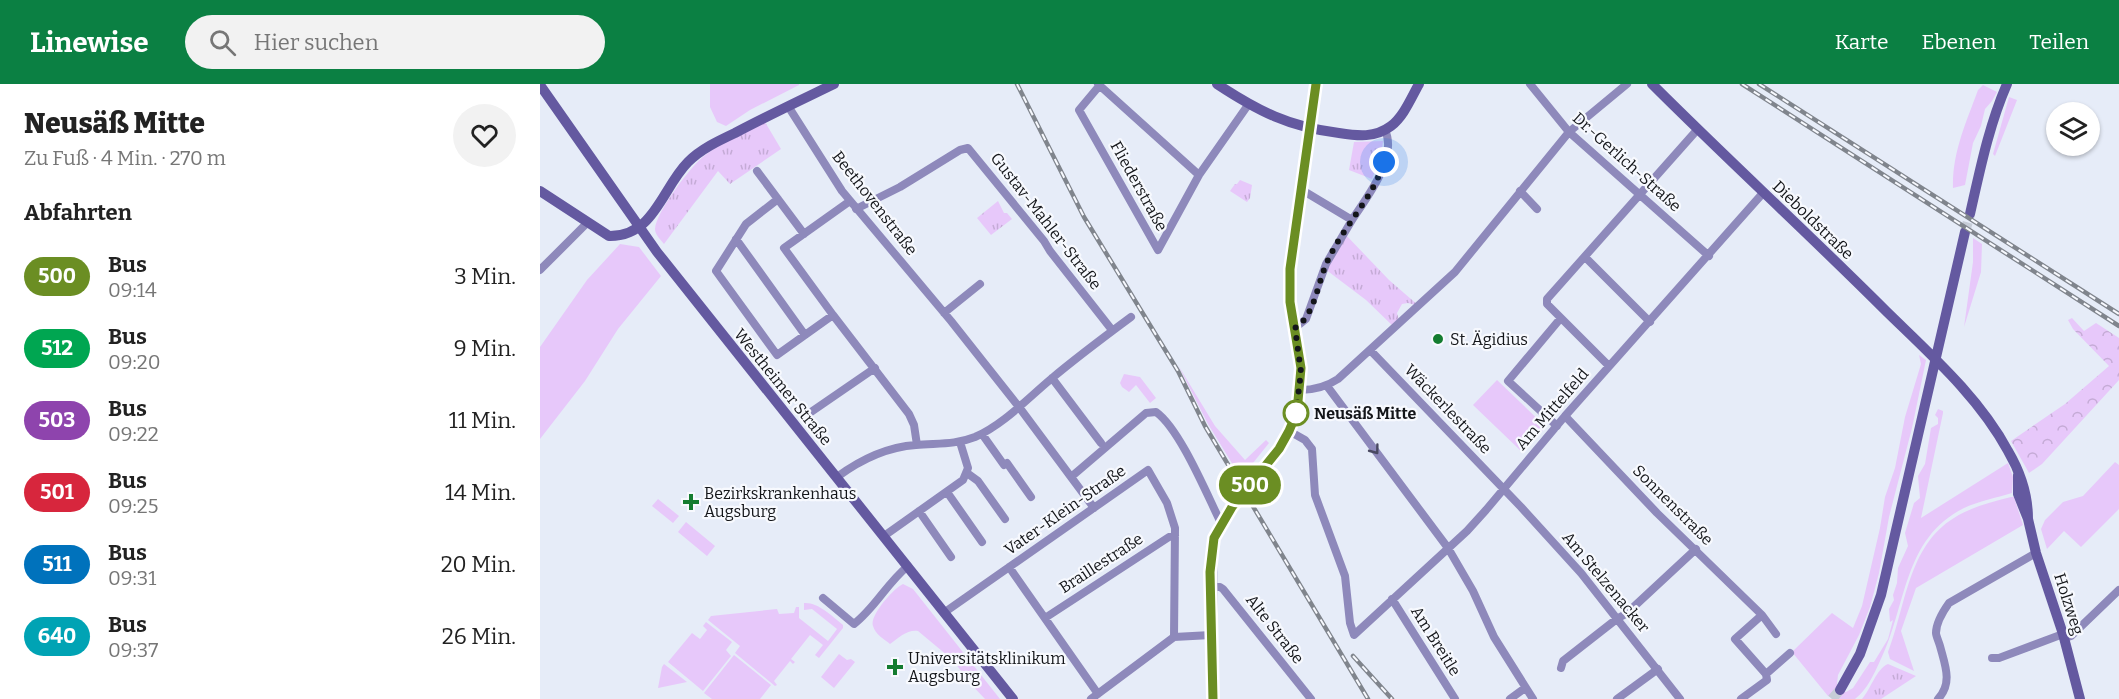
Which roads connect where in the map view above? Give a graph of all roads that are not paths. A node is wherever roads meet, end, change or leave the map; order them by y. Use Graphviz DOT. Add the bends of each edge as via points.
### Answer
graph roads {
  1 [pos="834,84"];
  2 [pos="1217,84"];
  3 [pos="1316,84"];
  4 [pos="1419,84"];
  5 [pos="1530,84"];
  6 [pos="1627,84"];
  7 [pos="1652,84"];
  8 [pos="2007,84"];
  9 [pos="540,85"];
  10 [pos="1099,85"];
  11 [pos="1248,105"];
  12 [pos="788,106"];
  13 [pos="1311,130"];
  14 [pos="1385,130"];
  15 [pos="1697,130"];
  16 [pos="1569,132"];
  17 [pos="757,171"];
  18 [pos="1199,176"];
  19 [pos="1302,190"];
  20 [pos="540,191"];
  21 [pos="1520,191"];
  22 [pos="1763,193"];
  23 [pos="1640,194"];
  24 [pos="778,199"];
  25 [pos="850,201"];
  26 [pos="856,209"];
  27 [pos="1537,209"];
  28 [pos="1970,214"];
  29 [pos="1352,220"];
  30 [pos="587,223"];
  31 [pos="639,227"];
  32 [pos="1965,232"];
  33 [pos="804,234"];
  34 [pos="736,239"];
  35 [pos="1709,256"];
  36 [pos="1585,257"];
  37 [pos="540,270"];
  38 [pos="980,284"];
  39 [pos="944,313"];
  40 [pos="833,315"];
  41 [pos="1131,317"];
  42 [pos="1560,319"];
  43 [pos="1650,322"];
  44 [pos="1295,328"];
  45 [pos="1112,330"];
  46 [pos="805,335"];
  47 [pos="1371,351"];
  48 [pos="1609,366"];
  49 [pos="875,368"];
  50 [pos="1052,378"];
  51 [pos="1327,386"];
  52 [pos="1300,390"];
  53 [pos="1019,407"];
  54 [pos="811,412"];
  55 [pos="1565,416"];
  56 [pos="1557,426"];
  57 [pos="1289,431"];
  58 [pos="982,434"];
  59 [pos="960,442"];
  60 [pos="1101,443"];
  61 [pos="917,445"];
  62 [pos="2015,464"];
  63 [pos="967,473"];
  64 [pos="837,477"];
  65 [pos="1071,477"];
  66 [pos="1251,485"];
  67 [pos="1504,489"];
  68 [pos="947,492"];
  69 [pos="1031,497"];
  70 [pos="1237,500"];
  71 [pos="1094,508"];
  72 [pos="919,511"];
  73 [pos="1005,519"];
  74 [pos="1218,519"];
  75 [pos="884,536"];
  76 [pos="1175,536"];
  77 [pos="982,542"];
  78 [pos="1448,548"];
  79 [pos="1696,549"];
  80 [pos="2036,553"];
  81 [pos="951,556"];
  82 [pos="908,566"];
  83 [pos="1009,567"];
  84 [pos="1211,587"];
  85 [pos="2119,590"];
  86 [pos="823,598"];
  87 [pos="1392,599"];
  88 [pos="945,612"];
  89 [pos="1762,615"];
  90 [pos="1045,618"];
  91 [pos="1618,618"];
  92 [pos="1776,634"];
  93 [pos="1211,635"];
  94 [pos="2064,636"];
  95 [pos="1174,637"];
  96 [pos="1790,653"];
  97 [pos="1992,658"];
  98 [pos="1561,668"];
  99 [pos="1658,669"];
  100 [pos="1766,674"];
  101 [pos="1525,688"];
  102 [pos="1840,690"];
  103 [pos="1095,696"];
  104 [pos="1013,699"];
  105 [pos="1213,699"];
  106 [pos="1311,699"];
  107 [pos="1455,699"];
  108 [pos="1510,699"];
  109 [pos="1533,699"];
  110 [pos="1617,699"];
  111 [pos="1680,699"];
  112 [pos="1742,699"];
  113 [pos="1938,699"];
  114 [pos="2080,699"];
  1 -- 12 [label="street"];
  2 -- 11 [label="street"];
  3 -- 13 [label="street"];
  4 -- 14 [label="street" via="1399,118"];
  5 -- 16 [label="street, Dr.-Gerlich-Straße"];
  6 -- 16 [label="street"];
  7 -- 15 [label="street, Dieboldstraße"];
  8 -- 28 [label="street" via="1985,150"];
  9 -- 31 [label="street, Westheimer Straße"];
  10 -- 18 [label="street"];
  10 -- 18 [label="street, Fliederstraße" via="1079,110 1158,250"];
  11 -- 13 [label="street"];
  11 -- 18 [label="street, Fliederstraße"];
  12 -- 25 [label="street, Beethovenstraße"];
  12 -- 31 [label="street" via="694,156 652,216"];
  13 -- 14 [label="street" via="1360,136"];
  13 -- 19 [label="street"];
  14 -- 29 [label="street" via="1389,144 1379,178"];
  15 -- 22 [label="street, Dieboldstraße"];
  15 -- 23 [label="street"];
  16 -- 21 [label="street"];
  16 -- 23 [label="street, Dr.-Gerlich-Straße"];
  17 -- 24 [label="street"];
  19 -- 29 [label="street"];
  19 -- 44 [label="street" via="1289,279"];
  20 -- 30 [label="street"];
  21 -- 27 [label="street"];
  21 -- 47 [label="street" via="1455,272"];
  22 -- 35 [label="street, Am Mittelfeld"];
  22 -- 62 [label="street, Dieboldstraße" via="1953,379 1991,424"];
  23 -- 35 [label="street, Dr.-Gerlich-Straße"];
  23 -- 36 [label="street"];
  24 -- 33 [label="street"];
  24 -- 34 [label="street" via="752,218"];
  25 -- 26 [label="street, Beethovenstraße"];
  25 -- 33 [label="street"];
  26 -- 39 [label="street, Beethovenstraße"];
  26 -- 45 [label="street, Gustav-Mahler-Straße" via="968,148"];
  29 -- 44 [label="street" via="1326,264 1306,319"];
  30 -- 31 [label="street" via="609,236"];
  30 -- 37 [label="street"];
  31 -- 64 [label="street, Westheimer Straße" via="704,314"];
  32 -- 102 [label="street" via="1881,595 1860,654"];
  33 -- 40 [label="street" via="783,248"];
  34 -- 46 [label="street"];
  34 -- 46 [label="street" via="716,271 777,355"];
  35 -- 43 [label="street, Am Mittelfeld"];
  36 -- 42 [label="street" via="1547,300"];
  36 -- 43 [label="street"];
  38 -- 39 [label="street"];
  39 -- 53 [label="street, Beethovenstraße"];
  40 -- 46 [label="street"];
  40 -- 49 [label="street"];
  41 -- 45 [label="street"];
  42 -- 48 [label="street"];
  42 -- 56 [label="street" via="1508,381"];
  43 -- 48 [label="street, Am Mittelfeld"];
  44 -- 52 [label="street" via="1301,364"];
  45 -- 50 [label="street"];
  47 -- 51 [label="street"];
  47 -- 67 [label="street, Wäckerlestraße"];
  48 -- 55 [label="street, Am Mittelfeld"];
  49 -- 54 [label="street"];
  49 -- 61 [label="street" via="909,414"];
  50 -- 53 [label="street"];
  50 -- 60 [label="street"];
  51 -- 52 [label="street"];
  51 -- 78 [label="street, one-way"];
  52 -- 57 [label="street"];
  53 -- 58 [label="street"];
  53 -- 65 [label="street, Beethovenstraße"];
  55 -- 56 [label="street, Am Mittelfeld"];
  55 -- 79 [label="street, Sonnenstraße"];
  56 -- 67 [label="street, Am Mittelfeld"];
  57 -- 66 [label="street"];
  57 -- 87 [label="street, Am Mittelfeld" via="1312,449 1315,495 1345,576 1354,635"];
  58 -- 59 [label="street"];
  58 -- 69 [label="street"];
  59 -- 61 [label="street"];
  59 -- 63 [label="street"];
  61 -- 64 [label="street" via="884,452"];
  62 -- 80 [label="street, Holzweg" via="2018,494"];
  63 -- 68 [label="street"];
  63 -- 73 [label="street" via="978,481"];
  64 -- 75 [label="street, Westheimer Straße"];
  65 -- 71 [label="street, Beethovenstraße"];
  65 -- 74 [label="street" via="1146,413 1154,411 1185,452"];
  67 -- 78 [label="street, Am Mittelfeld"];
  67 -- 91 [label="street, Am Stelzenacker"];
  68 -- 72 [label="street"];
  68 -- 77 [label="street"];
  70 -- 74 [label="street"];
  71 -- 76 [label="street, Vater-Klein-Straße" via="1148,470 1170,509"];
  71 -- 83 [label="street, Vater-Klein-Straße"];
  72 -- 75 [label="street"];
  72 -- 81 [label="street"];
  74 -- 84 [label="street"];
  75 -- 82 [label="street, Westheimer Straße"];
  76 -- 90 [label="street, Braillestraße"];
  76 -- 95 [label="street, Vater-Klein-Straße"];
  78 -- 87 [label="street, Am Mittelfeld"];
  78 -- 101 [label="street"];
  79 -- 89 [label="street, Sonnenstraße"];
  79 -- 91 [label="street"];
  80 -- 94 [label="street, Holzweg"];
  80 -- 113 [label="street" via="1944,609 1936,633 1947,681"];
  82 -- 86 [label="street" via="854,624"];
  82 -- 88 [label="street, Westheimer Straße"];
  83 -- 88 [label="street, Vater-Klein-Straße"];
  83 -- 90 [label="street"];
  84 -- 93 [label="street"];
  84 -- 106 [label="street, Alte Straße" via="1223,589"];
  85 -- 94 [label="street" via="2071,636"];
  87 -- 107 [label="street, Am Breitle"];
  88 -- 104 [label="street, Westheimer Straße"];
  89 -- 92 [label="street, Sonnenstraße"];
  89 -- 100 [label="street" via="1735,639"];
  90 -- 103 [label="street"];
  91 -- 98 [label="street" via="1563,661"];
  91 -- 99 [label="street, Am Stelzenacker"];
  93 -- 95 [label="street"];
  93 -- 105 [label="street"];
  94 -- 97 [label="street"];
  94 -- 114 [label="street, Holzweg"];
  95 -- 103 [label="street"];
  96 -- 100 [label="street"];
  99 -- 110 [label="street"];
  99 -- 111 [label="street, Am Stelzenacker"];
  100 -- 112 [label="street" via="1767,680"];
  101 -- 108 [label="street"];
  101 -- 109 [label="street"];
}
